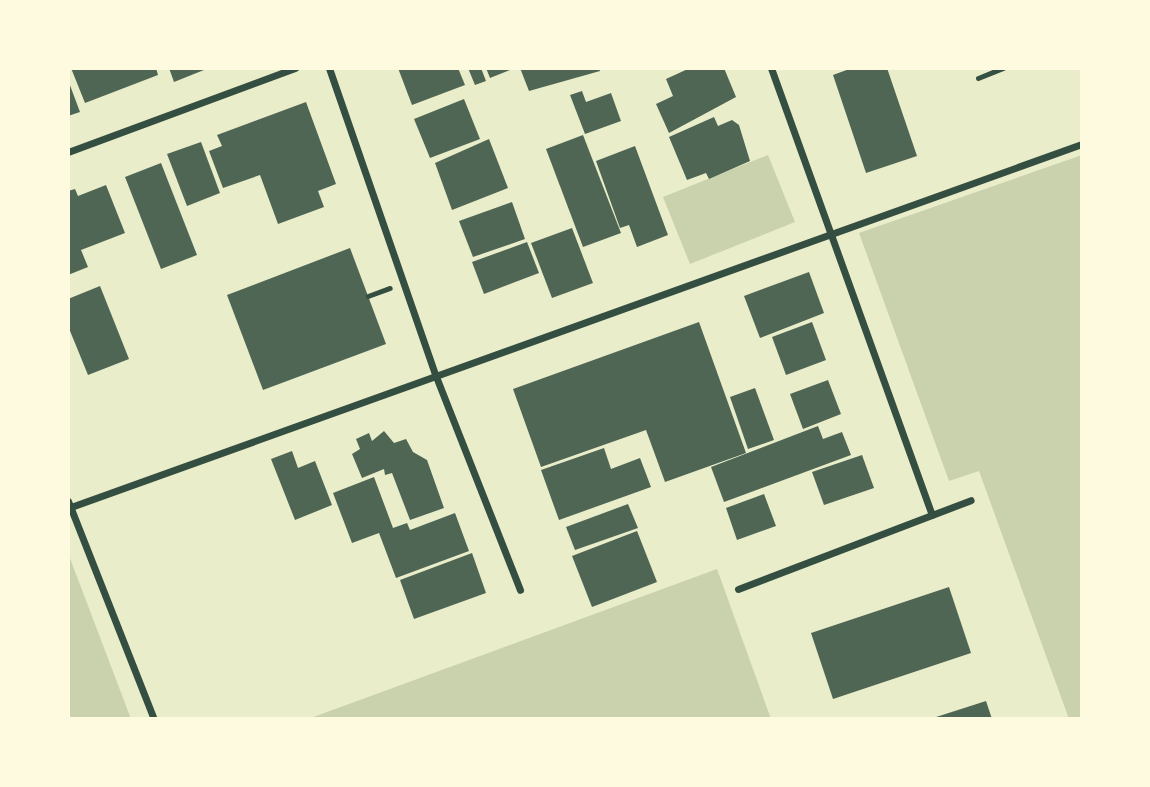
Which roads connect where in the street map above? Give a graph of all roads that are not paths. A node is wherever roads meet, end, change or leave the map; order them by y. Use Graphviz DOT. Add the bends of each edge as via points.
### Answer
graph roads {
  1 [pos="295,68"];
  2 [pos="329,68"];
  3 [pos="771,68"];
  4 [pos="1003,68"];
  5 [pos="978,78"];
  6 [pos="1082,144"];
  7 [pos="68,152"];
  8 [pos="829,231"];
  9 [pos="435,374"];
  10 [pos="971,500"];
  11 [pos="69,505"];
  12 [pos="932,515"];
  13 [pos="738,589"];
  14 [pos="520,590"];
  15 [pos="155,719"];
  1 -- 7 [label="street"];
  2 -- 9 [label="street"];
  3 -- 8 [label="street"];
  4 -- 5 [label="lane"];
  6 -- 8 [label="street"];
  8 -- 9 [label="street"];
  8 -- 12 [label="street"];
  9 -- 11 [label="street"];
  9 -- 14 [label="street"];
  10 -- 12 [label="street"];
  11 -- 15 [label="street"];
  12 -- 13 [label="street"];
}
